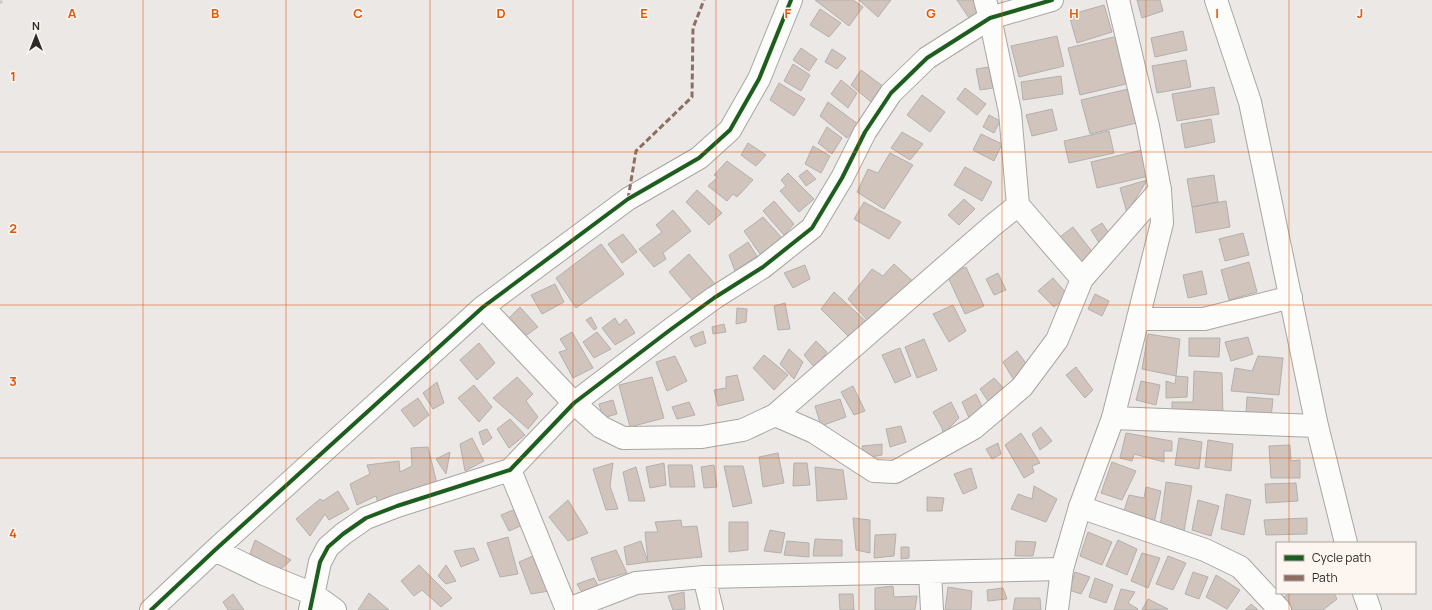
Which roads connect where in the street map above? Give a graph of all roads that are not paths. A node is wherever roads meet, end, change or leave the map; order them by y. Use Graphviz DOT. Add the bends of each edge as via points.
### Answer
graph roads {
  1 [pos="791,0"];
  2 [pos="1052,0"];
  3 [pos="1118,0"];
  4 [pos="1216,0"];
  5 [pos="988,9"];
  6 [pos="1160,190"];
  7 [pos="1018,205"];
  8 [pos="1082,279"];
  9 [pos="1291,297"];
  10 [pos="483,307"];
  11 [pos="1138,319"];
  12 [pos="574,403"];
  13 [pos="775,414"];
  14 [pos="1113,418"];
  15 [pos="1317,426"];
  16 [pos="510,470"];
  17 [pos="1080,507"];
  18 [pos="1346,542"];
  19 [pos="215,550"];
  20 [pos="1062,569"];
  21 [pos="930,572"];
  22 [pos="704,577"];
  23 [pos="1364,594"];
  24 [pos="311,602"];
  25 [pos="151,610"];
  26 [pos="335,610"];
  27 [pos="566,610"];
  28 [pos="712,610"];
  29 [pos="932,610"];
  30 [pos="1057,610"];
  31 [pos="1280,610"];
  32 [pos="1370,610"];
  1 -- 10 [label="street" via="759,79 730,130 699,158 628,199"];
  2 -- 5 [label="street"];
  3 -- 6 [label="street" via="1148,126"];
  4 -- 9 [label="street" via="1250,102"];
  5 -- 7 [label="street" via="1010,112"];
  5 -- 12 [label="street" via="927,58 891,93 812,228 763,267 714,298"];
  6 -- 8 [label="street"];
  6 -- 11 [label="street" via="1162,223"];
  7 -- 8 [label="street"];
  7 -- 13 [label="street"];
  8 -- 13 [label="street" via="1057,340 1022,387 974,428 895,472 874,471 814,432"];
  9 -- 11 [label="street" via="1204,319"];
  9 -- 15 [label="street"];
  10 -- 12 [label="street"];
  10 -- 19 [label="street"];
  11 -- 14 [label="street"];
  12 -- 13 [label="street" via="601,427 623,438 702,437 742,430"];
  12 -- 16 [label="street"];
  14 -- 15 [label="street"];
  14 -- 17 [label="street"];
  15 -- 18 [label="street"];
  16 -- 24 [label="street" via="366,518 328,547 320,562"];
  16 -- 27 [label="street"];
  17 -- 20 [label="street"];
  17 -- 31 [label="street" via="1205,550 1240,566"];
  19 -- 24 [label="street" via="264,574"];
  19 -- 25 [label="street"];
  20 -- 21 [label="street"];
  20 -- 30 [label="street"];
  21 -- 22 [label="street"];
  21 -- 29 [label="street"];
  22 -- 27 [label="street" via="636,583"];
  22 -- 28 [label="street"];
  23 -- 32 [label="street"];
  24 -- 26 [label="street"];
}
